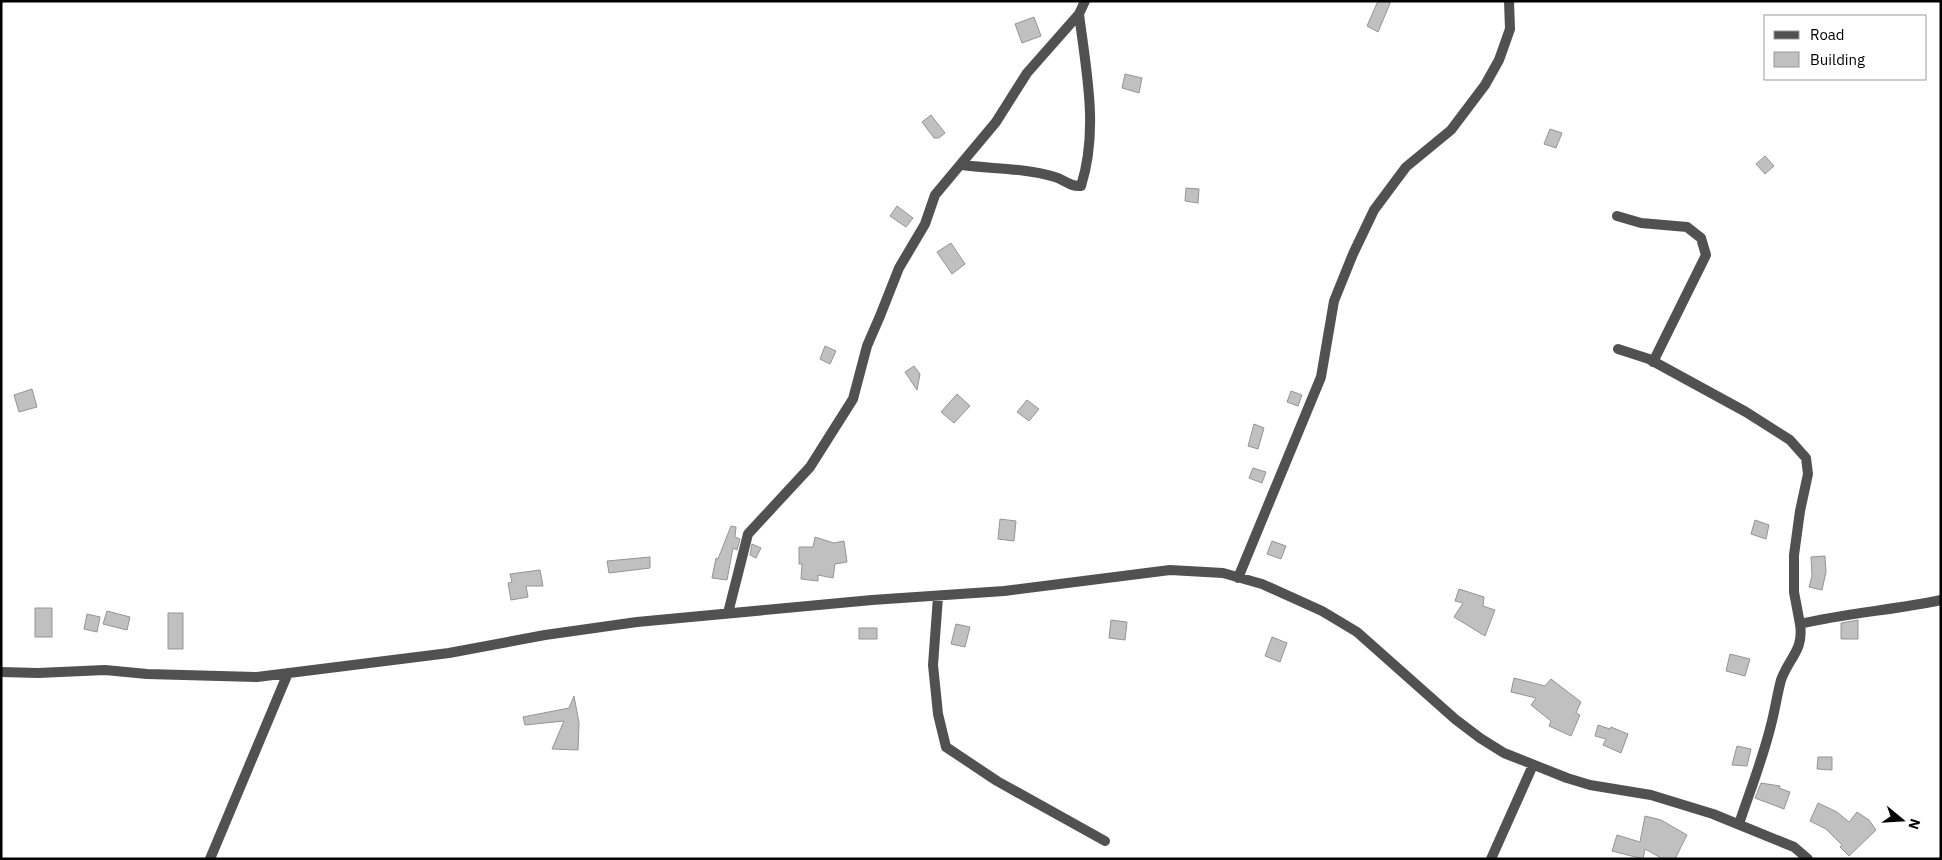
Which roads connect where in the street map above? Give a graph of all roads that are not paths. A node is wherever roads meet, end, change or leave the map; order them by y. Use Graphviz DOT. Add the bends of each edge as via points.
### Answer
graph roads {
  1 [pos="1085,1"];
  2 [pos="1509,1"];
  3 [pos="1078,14"];
  4 [pos="962,165"];
  5 [pos="1618,216"];
  6 [pos="1618,349"];
  7 [pos="1653,362"];
  8 [pos="1238,578"];
  9 [pos="938,597"];
  10 [pos="1941,600"];
  11 [pos="728,613"];
  12 [pos="1800,624"];
  13 [pos="1,672"];
  14 [pos="288,673"];
  15 [pos="1533,765"];
  16 [pos="1739,824"];
  17 [pos="1105,841"];
  18 [pos="210,859"];
  19 [pos="1492,859"];
  20 [pos="1808,859"];
  1 -- 3 [label="street"];
  2 -- 8 [label="street" via="1510,29 1500,60 1451,130 1406,167 1374,210 1353,254 1334,301 1321,377"];
  3 -- 4 [label="street" via="1027,73 996,122"];
  3 -- 4 [label="street" via="1089,91 1089,147 1081,186 1018,169"];
  4 -- 11 [label="street" via="935,195 925,224 899,268 867,346 853,399 810,467 748,534"];
  5 -- 7 [label="street" via="1641,223 1686,227 1701,238 1706,255"];
  6 -- 7 [label="street"];
  7 -- 12 [label="street" via="1790,440 1806,458 1808,474 1794,555 1794,592"];
  8 -- 9 [label="street" via="1223,573 1176,570"];
  8 -- 15 [label="street" via="1262,584 1322,611 1357,632 1480,738"];
  9 -- 11 [label="street"];
  9 -- 17 [label="street" via="933,665 938,714 946,747 997,781"];
  10 -- 12 [label="street"];
  11 -- 14 [label="street" via="637,622 449,653"];
  12 -- 16 [label="street" via="1800,649 1786,666 1772,725"];
  13 -- 14 [label="street" via="106,670 257,677"];
  14 -- 18 [label="street"];
  15 -- 16 [label="street" via="1590,785 1651,795"];
  15 -- 19 [label="street"];
  16 -- 20 [label="street" via="1794,847"];
}
